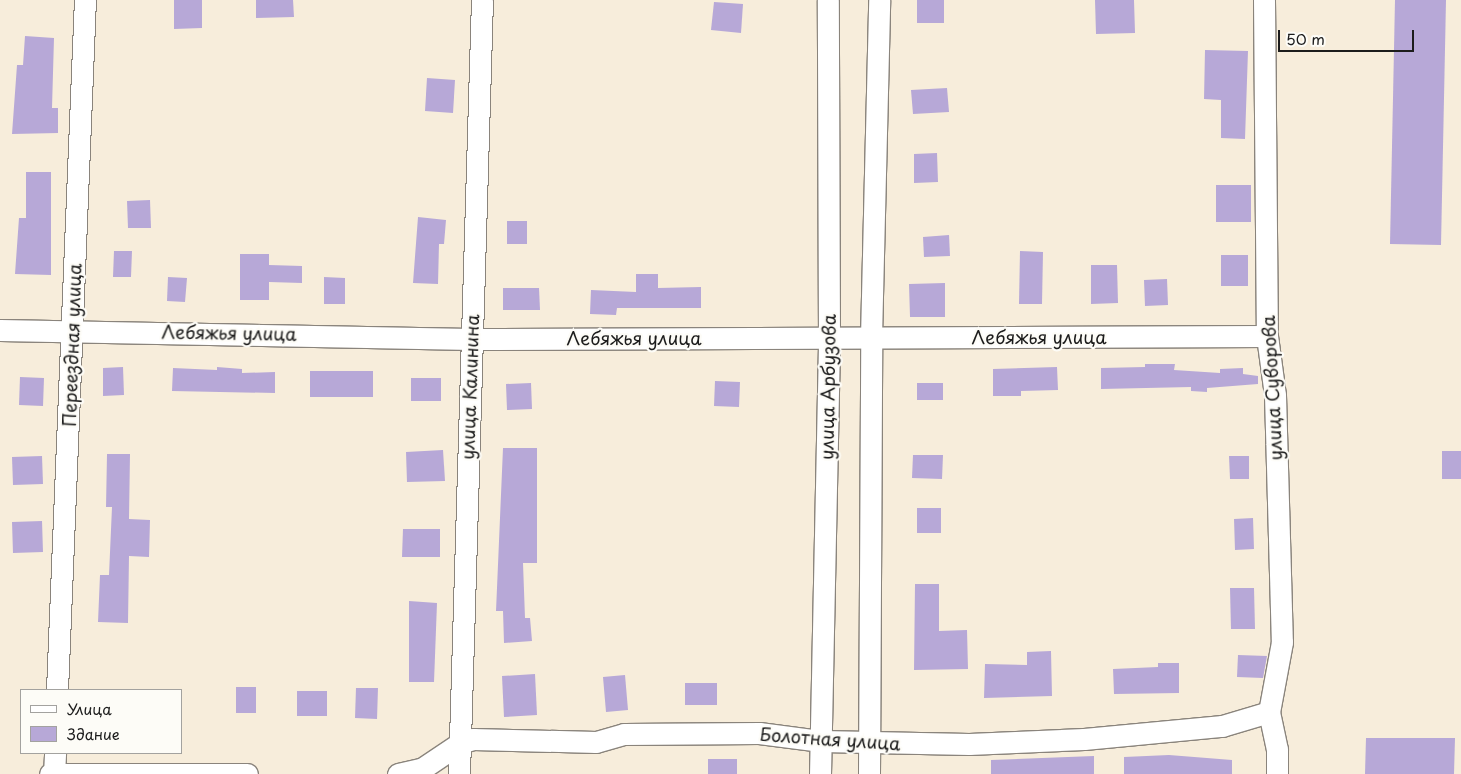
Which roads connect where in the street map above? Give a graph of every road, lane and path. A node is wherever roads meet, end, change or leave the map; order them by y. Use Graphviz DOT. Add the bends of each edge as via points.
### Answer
graph roads {
  1 [pos="85,0"];
  2 [pos="482,0"];
  3 [pos="828,0"];
  4 [pos="879,0"];
  5 [pos="1264,0"];
  6 [pos="0,330"];
  7 [pos="72,330"];
  8 [pos="829,336"];
  9 [pos="1268,336"];
  10 [pos="871,337"];
  11 [pos="471,339"];
  12 [pos="57,689"];
  13 [pos="1269,712"];
  14 [pos="821,741"];
  15 [pos="460,743"];
  16 [pos="868,743"];
  17 [pos="55,754"];
  18 [pos="50,774"];
  19 [pos="54,774"];
  20 [pos="247,774"];
  21 [pos="398,774"];
  22 [pos="459,774"];
  23 [pos="820,774"];
  24 [pos="869,774"];
  25 [pos="1278,774"];
  1 -- 7 [label="street, Переездная улица"];
  2 -- 11 [label="street, улица Калинина"];
  3 -- 8 [label="street, улица Арбузова"];
  4 -- 10 [label="street"];
  5 -- 9 [label="street, улица Суворова"];
  6 -- 7 [label="street, Лебяжья улица"];
  7 -- 11 [label="street, Лебяжья улица"];
  7 -- 12 [label="street, Переездная улица"];
  8 -- 10 [label="street, Лебяжья улица"];
  8 -- 11 [label="street, Лебяжья улица"];
  8 -- 14 [label="street, улица Арбузова"];
  9 -- 10 [label="street, Лебяжья улица"];
  9 -- 13 [label="street, улица Суворова" via="1275,395 1282,642"];
  10 -- 16 [label="street"];
  11 -- 15 [label="street, улица Калинина"];
  13 -- 16 [label="street, Болотная улица" via="1222,726 1084,739 969,744"];
  13 -- 25 [label="street, улица Суворова" via="1277,749"];
  14 -- 15 [label="street, Болотная улица" via="759,734 674,733 624,734 596,742 474,739"];
  14 -- 16 [label="street, Болотная улица"];
  14 -- 23 [label="street, улица Арбузова"];
  15 -- 21 [label="street, Болотная улица" via="423,768"];
  15 -- 22 [label="street, улица Калинина"];
  16 -- 24 [label="street"];
  17 -- 19 [label="street"];
  18 -- 19 [label="street"];
  19 -- 20 [label="street"];
}
